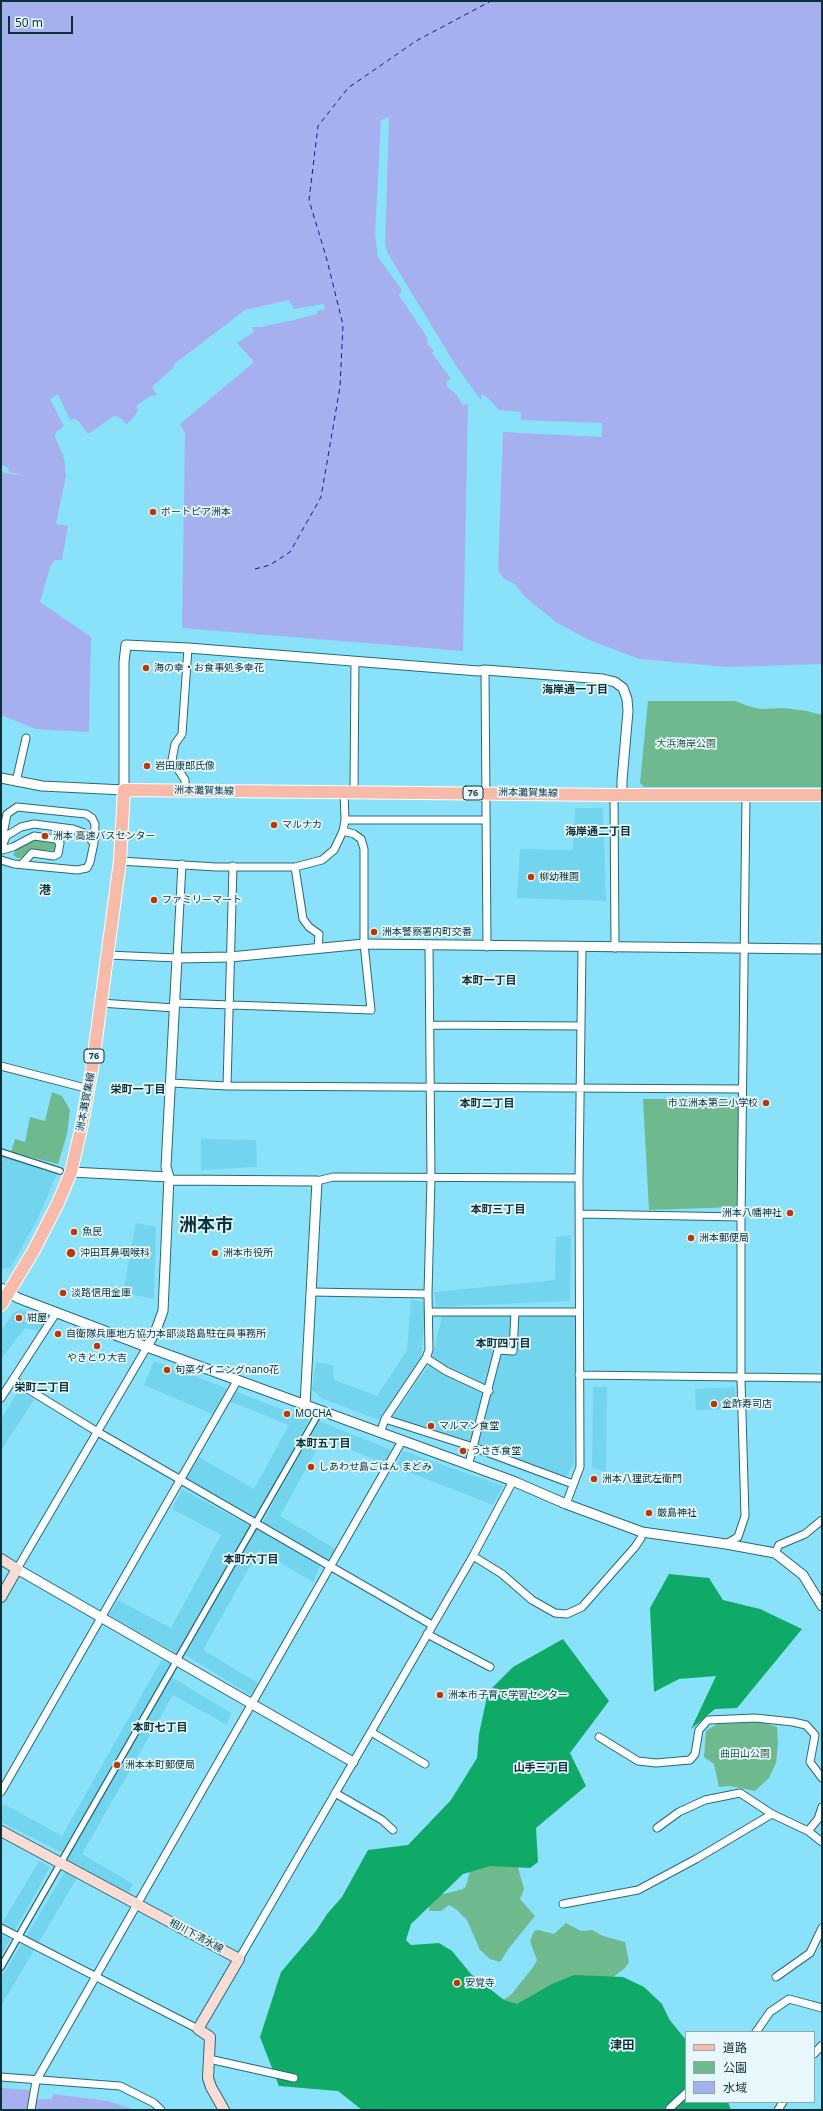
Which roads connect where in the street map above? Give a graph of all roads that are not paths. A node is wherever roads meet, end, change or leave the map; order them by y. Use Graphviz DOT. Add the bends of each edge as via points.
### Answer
graph roads {
  1 [pos="188,648"];
  2 [pos="355,661"];
  3 [pos="485,670"];
  4 [pos="26,738"];
  5 [pos="1,778"];
  6 [pos="16,782"];
  7 [pos="124,790"];
  8 [pos="185,790"];
  9 [pos="349,792"];
  10 [pos="485,793"];
  11 [pos="618,795"];
  12 [pos="746,795"];
  13 [pos="822,795"];
  14 [pos="346,820"];
  15 [pos="486,820"];
  16 [pos="343,831"];
  17 [pos="1,841"];
  18 [pos="94,843"];
  19 [pos="1,850"];
  20 [pos="1,860"];
  21 [pos="120,860"];
  22 [pos="22,864"];
  23 [pos="182,864"];
  24 [pos="233,866"];
  25 [pos="295,867"];
  26 [pos="364,944"];
  27 [pos="429,946"];
  28 [pos="487,947"];
  29 [pos="318,948"];
  30 [pos="582,948"];
  31 [pos="615,948"];
  32 [pos="745,948"];
  33 [pos="822,949"];
  34 [pos="108,956"];
  35 [pos="230,957"];
  36 [pos="177,958"];
  37 [pos="100,1003"];
  38 [pos="229,1005"];
  39 [pos="176,1006"];
  40 [pos="430,1025"];
  41 [pos="580,1026"];
  42 [pos="1,1066"];
  43 [pos="171,1083"];
  44 [pos="227,1086"];
  45 [pos="581,1087"];
  46 [pos="429,1088"];
  47 [pos="89,1089"];
  48 [pos="742,1089"];
  49 [pos="1,1152"];
  50 [pos="65,1171"];
  51 [pos="169,1178"];
  52 [pos="431,1178"];
  53 [pos="579,1178"];
  54 [pos="317,1181"];
  55 [pos="578,1214"];
  56 [pos="741,1217"];
  57 [pos="5,1291"];
  58 [pos="311,1292"];
  59 [pos="428,1294"];
  60 [pos="1,1305"];
  61 [pos="429,1312"];
  62 [pos="515,1312"];
  63 [pos="579,1312"];
  64 [pos="56,1313"];
  65 [pos="147,1348"];
  66 [pos="426,1358"];
  67 [pos="579,1375"];
  68 [pos="741,1377"];
  69 [pos="822,1378"];
  70 [pos="13,1380"];
  71 [pos="237,1381"];
  72 [pos="489,1391"];
  73 [pos="1,1398"];
  74 [pos="305,1405"];
  75 [pos="316,1418"];
  76 [pos="385,1419"];
  77 [pos="96,1431"];
  78 [pos="380,1433"];
  79 [pos="402,1441"];
  80 [pos="472,1448"];
  81 [pos="470,1458"];
  82 [pos="182,1480"];
  83 [pos="513,1481"];
  84 [pos="573,1484"];
  85 [pos="566,1504"];
  86 [pos="822,1520"];
  87 [pos="256,1523"];
  88 [pos="642,1532"];
  89 [pos="726,1544"];
  90 [pos="775,1553"];
  91 [pos="473,1556"];
  92 [pos="1,1559"];
  93 [pos="331,1566"];
  94 [pos="17,1569"];
  95 [pos="1,1597"];
  96 [pos="822,1606"];
  97 [pos="102,1616"];
  98 [pos="432,1625"];
  99 [pos="427,1634"];
  100 [pos="177,1660"];
  101 [pos="490,1667"];
  102 [pos="251,1704"];
  103 [pos="371,1732"];
  104 [pos="599,1737"];
  105 [pos="353,1762"];
  106 [pos="425,1764"];
  107 [pos="822,1778"];
  108 [pos="1,1792"];
  109 [pos="335,1792"];
  110 [pos="822,1807"];
  111 [pos="772,1814"];
  112 [pos="657,1828"];
  113 [pos="394,1830"];
  114 [pos="1,1831"];
  115 [pos="808,1831"];
  116 [pos="822,1842"];
  117 [pos="61,1862"];
  118 [pos="137,1904"];
  119 [pos="563,1904"];
  120 [pos="1,1928"];
  121 [pos="822,1928"];
  122 [pos="19,1937"];
  123 [pos="239,1960"];
  124 [pos="1,1967"];
  125 [pos="95,1977"];
  126 [pos="776,1977"];
  127 [pos="822,2008"];
  128 [pos="198,2029"];
  129 [pos="757,2031"];
  130 [pos="822,2045"];
  131 [pos="815,2053"];
  132 [pos="209,2059"];
  133 [pos="1,2077"];
  134 [pos="294,2078"];
  135 [pos="36,2081"];
  136 [pos="685,2094"];
  137 [pos="670,2108"];
  138 [pos="32,2110"];
  139 [pos="161,2110"];
  140 [pos="224,2110"];
  1 -- 2 [label="street"];
  1 -- 7 [label="street" via="126,645"];
  1 -- 8 [label="street" via="182,734 175,744 172,760 185,780"];
  2 -- 3 [label="street"];
  2 -- 9 [label="street"];
  3 -- 10 [label="street"];
  3 -- 11 [label="street" via="603,679 615,682 623,688 628,710 622,780"];
  4 -- 6 [label="street"];
  5 -- 6 [label="street"];
  6 -- 7 [label="street" via="42,786"];
  7 -- 8 [label="main road, 洲本灘賀集線 / 76"];
  7 -- 21 [label="main road, 洲本灘賀集線 / 76"];
  8 -- 9 [label="main road, 洲本灘賀集線 / 76"];
  9 -- 10 [label="main road, 洲本灘賀集線 / 76"];
  9 -- 14 [label="street"];
  10 -- 11 [label="main road, 洲本灘賀集線 / 76"];
  10 -- 15 [label="street"];
  11 -- 12 [label="main road, 洲本灘賀集線 / 76"];
  11 -- 31 [label="street"];
  12 -- 13 [label="main road, 洲本灘賀集線 / 76"];
  12 -- 32 [label="street"];
  14 -- 15 [label="street"];
  14 -- 16 [label="street"];
  15 -- 28 [label="street"];
  16 -- 25 [label="street" via="329,856"];
  16 -- 26 [label="street" via="360,839 364,849"];
  17 -- 18 [label="street" via="7,814 17,807 86,814 95,824"];
  18 -- 19 [label="street" via="84,833 73,829 34,824 21,826 6,836"];
  18 -- 22 [label="street" via="87,868 77,870"];
  19 -- 22 [label="street" via="34,836 56,839 60,843 58,854 54,856 32,853"];
  20 -- 22 [label="street"];
  21 -- 23 [label="street"];
  21 -- 34 [label="main road, 洲本灘賀集線 / 76"];
  23 -- 24 [label="street"];
  23 -- 36 [label="street"];
  24 -- 25 [label="street"];
  24 -- 35 [label="street"];
  25 -- 29 [label="street" via="301,911 308,927 319,934"];
  26 -- 27 [label="street"];
  26 -- 29 [label="street"];
  26 -- 38 [label="street" via="371,1010"];
  27 -- 28 [label="street"];
  27 -- 40 [label="street"];
  28 -- 30 [label="street"];
  29 -- 35 [label="street"];
  30 -- 31 [label="street"];
  30 -- 41 [label="street"];
  31 -- 32 [label="street"];
  32 -- 33 [label="street"];
  32 -- 48 [label="street"];
  34 -- 36 [label="street"];
  34 -- 37 [label="main road, 洲本灘賀集線 / 76"];
  35 -- 36 [label="street"];
  35 -- 38 [label="street"];
  36 -- 39 [label="street"];
  37 -- 39 [label="street"];
  37 -- 47 [label="main road, 洲本灘賀集線 / 76"];
  38 -- 39 [label="street"];
  38 -- 44 [label="street"];
  39 -- 43 [label="street"];
  40 -- 41 [label="street"];
  40 -- 46 [label="street"];
  41 -- 45 [label="street"];
  42 -- 47 [label="street"];
  43 -- 44 [label="street"];
  43 -- 51 [label="street" via="166,1167"];
  44 -- 46 [label="street"];
  45 -- 46 [label="street"];
  45 -- 48 [label="street"];
  45 -- 53 [label="street"];
  46 -- 52 [label="street"];
  47 -- 50 [label="main road, 洲本灘賀集線 / 76"];
  48 -- 56 [label="street"];
  49 -- 50 [label="street"];
  50 -- 51 [label="street"];
  50 -- 57 [label="main road, 洲本灘賀集線 / 76" via="44,1232"];
  51 -- 54 [label="street"];
  51 -- 65 [label="street" via="163,1311 160,1324"];
  52 -- 53 [label="street"];
  52 -- 54 [label="street" via="333,1177"];
  52 -- 59 [label="street"];
  53 -- 55 [label="street"];
  54 -- 58 [label="street"];
  55 -- 56 [label="street"];
  55 -- 63 [label="street"];
  56 -- 68 [label="street"];
  57 -- 60 [label="main road, 洲本灘賀集線 / 76"];
  57 -- 64 [label="street"];
  58 -- 59 [label="street"];
  58 -- 74 [label="street"];
  59 -- 61 [label="street"];
  61 -- 62 [label="street"];
  61 -- 66 [label="street" via="429,1350"];
  62 -- 63 [label="street"];
  62 -- 72 [label="street" via="513,1351 498,1350"];
  63 -- 67 [label="street"];
  64 -- 65 [label="street"];
  64 -- 70 [label="street"];
  65 -- 71 [label="street"];
  65 -- 77 [label="street"];
  66 -- 72 [label="street" via="446,1371"];
  66 -- 76 [label="street"];
  67 -- 68 [label="street"];
  67 -- 84 [label="street" via="580,1467"];
  68 -- 69 [label="street"];
  68 -- 89 [label="street" via="745,1516 738,1537"];
  70 -- 73 [label="street"];
  70 -- 77 [label="street"];
  71 -- 74 [label="street"];
  71 -- 82 [label="street"];
  72 -- 80 [label="street"];
  74 -- 78 [label="street"];
  75 -- 87 [label="street"];
  76 -- 78 [label="street"];
  76 -- 80 [label="street"];
  77 -- 82 [label="street"];
  77 -- 94 [label="street"];
  78 -- 79 [label="street"];
  79 -- 83 [label="street"];
  79 -- 93 [label="street"];
  80 -- 81 [label="street"];
  80 -- 84 [label="street"];
  82 -- 87 [label="street"];
  82 -- 97 [label="street"];
  83 -- 85 [label="street"];
  83 -- 91 [label="street"];
  84 -- 85 [label="street"];
  85 -- 88 [label="street"];
  86 -- 90 [label="street" via="805,1534 779,1545"];
  87 -- 93 [label="street"];
  87 -- 100 [label="street"];
  88 -- 89 [label="street"];
  88 -- 91 [label="street" via="635,1547 582,1607 567,1614 556,1613 532,1600 502,1574"];
  89 -- 90 [label="street"];
  90 -- 96 [label="street" via="803,1576"];
  91 -- 98 [label="street"];
  92 -- 94 [label="main road"];
  93 -- 98 [label="street"];
  93 -- 102 [label="street"];
  94 -- 95 [label="main road"];
  94 -- 97 [label="street"];
  97 -- 100 [label="street"];
  97 -- 108 [label="street"];
  98 -- 99 [label="street"];
  99 -- 101 [label="street"];
  99 -- 103 [label="street"];
  100 -- 102 [label="street"];
  100 -- 117 [label="street"];
  102 -- 105 [label="street"];
  102 -- 118 [label="street"];
  103 -- 105 [label="street"];
  103 -- 106 [label="street"];
  104 -- 107 [label="street" via="638,1761 656,1763 690,1760 695,1754 699,1730 708,1720 755,1718 793,1722 806,1725 815,1735 810,1762"];
  105 -- 109 [label="street"];
  109 -- 113 [label="street"];
  109 -- 123 [label="street"];
  110 -- 115 [label="street" via="818,1819"];
  111 -- 112 [label="street" via="740,1793 705,1800 679,1812"];
  111 -- 115 [label="street"];
  111 -- 119 [label="street" via="638,1890"];
  114 -- 117 [label="main road, 相川下清水線"];
  115 -- 116 [label="street"];
  117 -- 118 [label="main road, 相川下清水線"];
  117 -- 122 [label="street"];
  118 -- 123 [label="main road, 相川下清水線"];
  118 -- 125 [label="street"];
  120 -- 122 [label="street"];
  121 -- 126 [label="street" via="810,1954"];
  122 -- 124 [label="street"];
  122 -- 125 [label="street"];
  123 -- 128 [label="main road"];
  125 -- 128 [label="street"];
  125 -- 135 [label="street"];
  127 -- 129 [label="street" via="789,1999 770,2012"];
  128 -- 132 [label="main road" via="210,2037"];
  130 -- 131 [label="street"];
  132 -- 134 [label="street"];
  132 -- 140 [label="main road" via="208,2078"];
  133 -- 135 [label="street"];
  135 -- 138 [label="street"];
  135 -- 139 [label="street" via="120,2086 154,2103"];
  136 -- 137 [label="street"];
}
